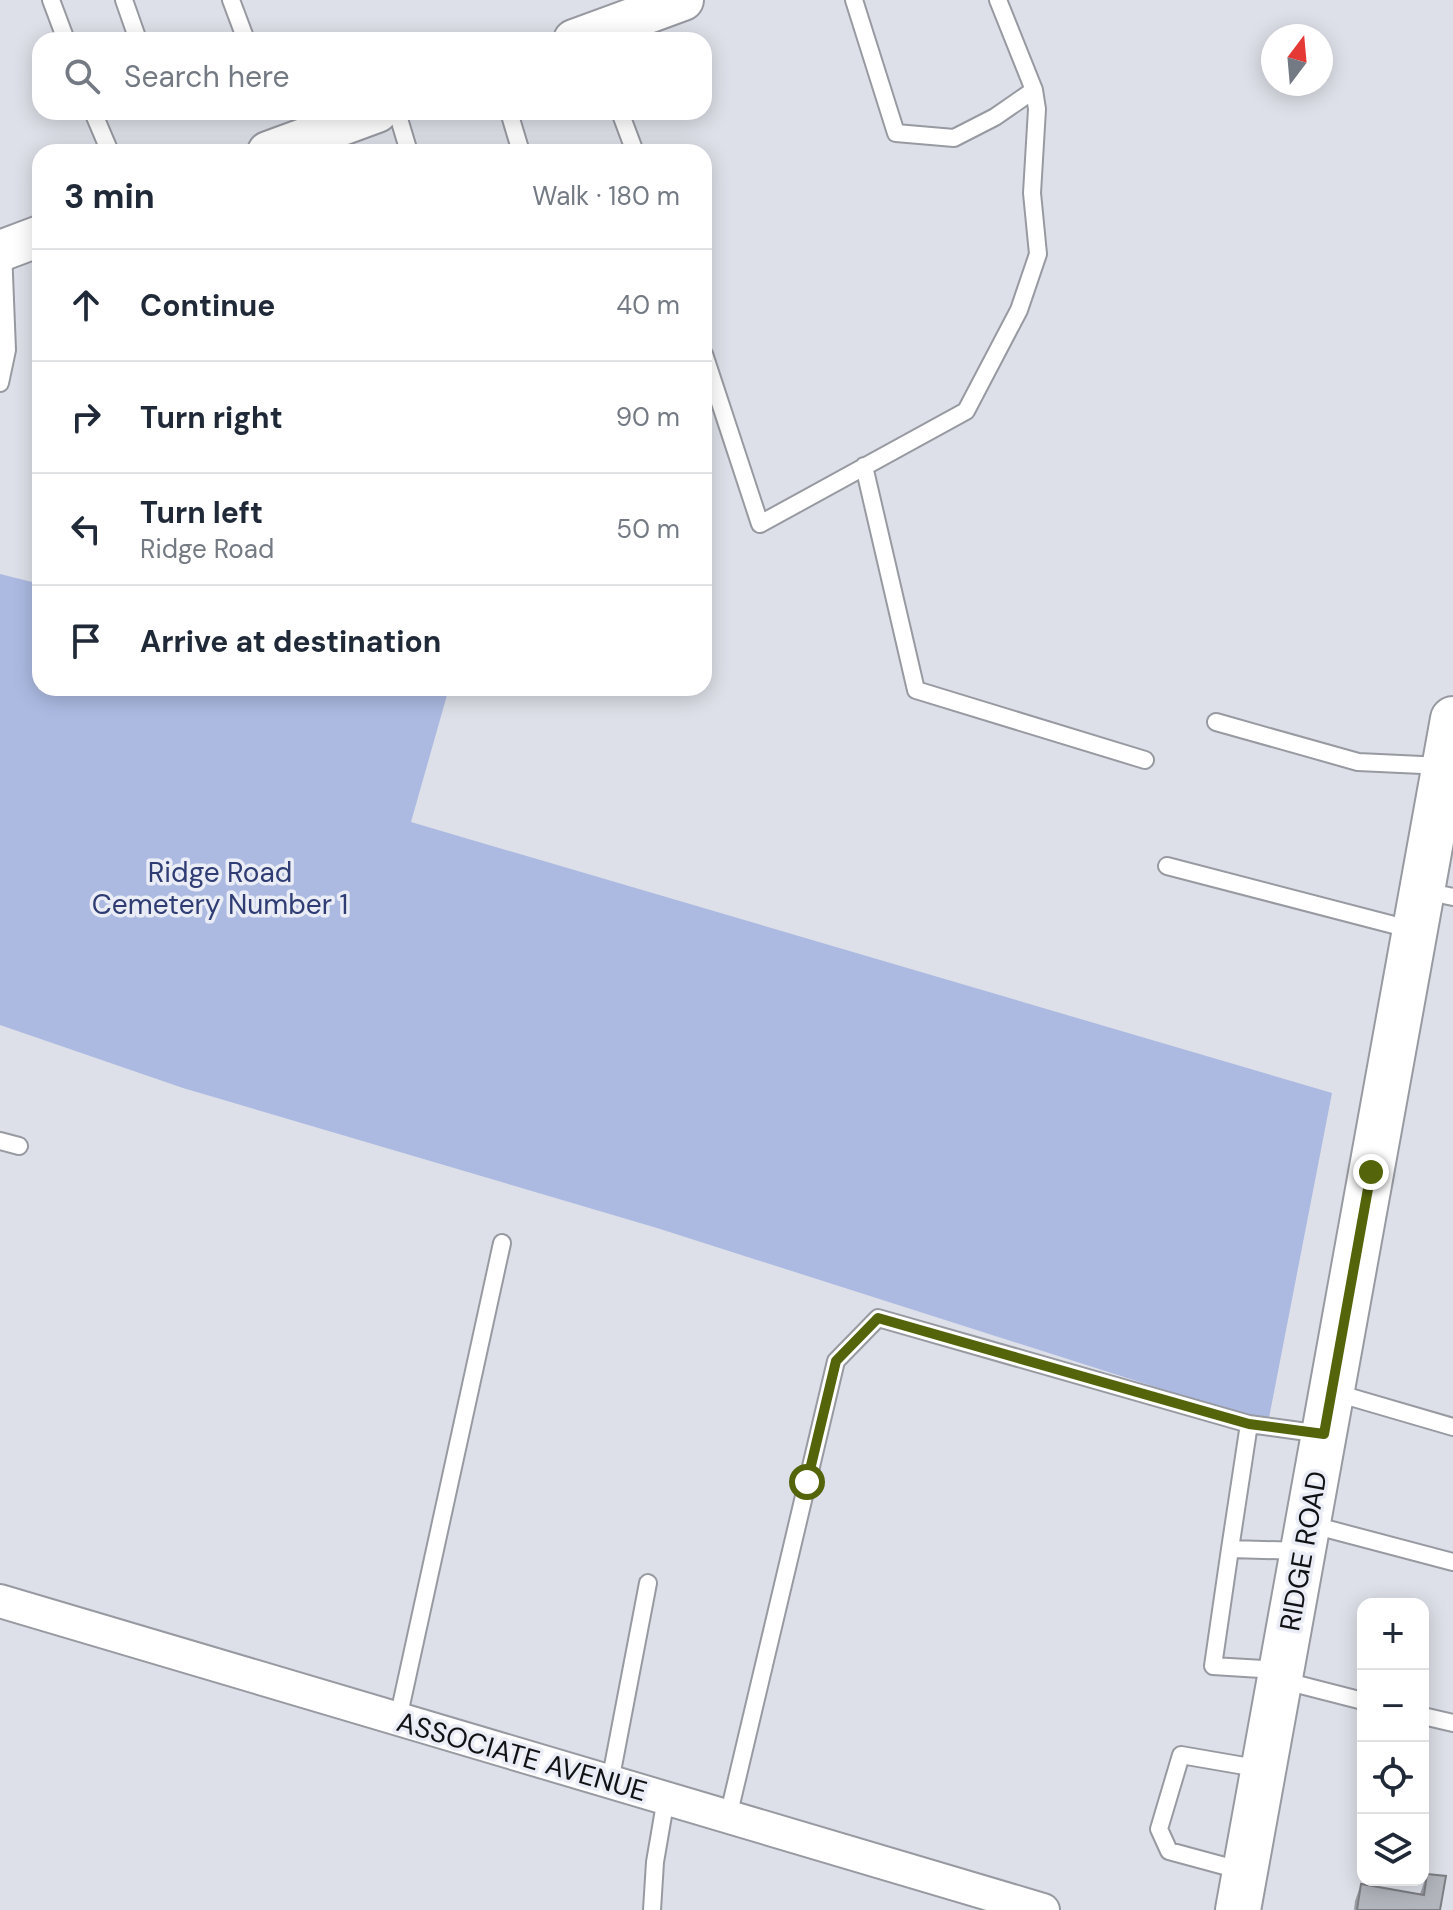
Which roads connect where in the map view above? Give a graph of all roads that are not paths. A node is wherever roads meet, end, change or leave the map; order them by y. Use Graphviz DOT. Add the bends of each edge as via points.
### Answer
graph roads {
  1 [pos="51,0"];
  2 [pos="124,0"];
  3 [pos="231,0"];
  4 [pos="683,0"];
  5 [pos="854,0"];
  6 [pos="998,0"];
  7 [pos="63,32"];
  8 [pos="135,32"];
  9 [pos="243,32"];
  10 [pos="602,32"];
  11 [pos="1034,90"];
  12 [pos="96,120"];
  13 [pos="355,120"];
  14 [pos="399,120"];
  15 [pos="511,120"];
  16 [pos="623,120"];
  17 [pos="107,144"];
  18 [pos="290,144"];
  19 [pos="407,144"];
  20 [pos="519,144"];
  21 [pos="632,144"];
  22 [pos="32,238"];
  23 [pos="1,247"];
  24 [pos="712,378"];
  25 [pos="0,383"];
  26 [pos="864,466"];
  27 [pos="1453,719"];
  28 [pos="1216,722"];
  29 [pos="1145,760"];
  30 [pos="1445,766"];
  31 [pos="1167,866"];
  32 [pos="1430,906"];
  33 [pos="0,1141"];
  34 [pos="19,1146"];
  35 [pos="502,1243"];
  36 [pos="1331,1391"];
  37 [pos="1249,1424"];
  38 [pos="1453,1427"];
  39 [pos="1324,1434"];
  40 [pos="1305,1537"];
  41 [pos="1230,1549"];
  42 [pos="1453,1562"];
  43 [pos="648,1583"];
  44 [pos="0,1601"];
  45 [pos="1280,1675"];
  46 [pos="1357,1699"];
  47 [pos="1429,1717"];
  48 [pos="398,1719"];
  49 [pos="1453,1723"];
  50 [pos="1263,1769"];
  51 [pos="610,1782"];
  52 [pos="666,1798"];
  53 [pos="728,1817"];
  54 [pos="1241,1890"];
  55 [pos="652,1910"];
  56 [pos="1043,1910"];
  1 -- 7 [label="lane"];
  2 -- 8 [label="lane"];
  3 -- 9 [label="lane"];
  4 -- 10 [label="street"];
  5 -- 11 [label="lane" via="896,133 954,138"];
  6 -- 11 [label="lane"];
  11 -- 26 [label="lane" via="1032,193 1038,254 1019,310 966,411"];
  12 -- 17 [label="lane"];
  13 -- 18 [label="street"];
  14 -- 19 [label="lane"];
  15 -- 20 [label="lane"];
  16 -- 21 [label="lane"];
  22 -- 23 [label="street"];
  23 -- 25 [label="lane" via="7,350"];
  24 -- 26 [label="lane" via="760,524"];
  26 -- 29 [label="lane" via="916,690"];
  27 -- 30 [label="main road, RIDGE ROAD"];
  28 -- 30 [label="lane" via="1358,762"];
  30 -- 32 [label="main road, RIDGE ROAD"];
  31 -- 32 [label="lane"];
  32 -- 36 [label="main road, RIDGE ROAD"];
  33 -- 34 [label="lane"];
  35 -- 48 [label="lane"];
  36 -- 38 [label="lane"];
  36 -- 39 [label="main road, RIDGE ROAD"];
  37 -- 39 [label="lane"];
  37 -- 41 [label="lane"];
  37 -- 53 [label="lane" via="878,1318 836,1361"];
  39 -- 40 [label="main road, RIDGE ROAD"];
  40 -- 41 [label="lane"];
  40 -- 42 [label="lane"];
  40 -- 45 [label="main road, RIDGE ROAD"];
  41 -- 45 [label="lane" via="1213,1666"];
  43 -- 51 [label="lane"];
  44 -- 48 [label="street, ASSOCIATE AVENUE"];
  45 -- 46 [label="lane"];
  45 -- 50 [label="main road, RIDGE ROAD"];
  47 -- 49 [label="lane"];
  48 -- 51 [label="street, ASSOCIATE AVENUE"];
  50 -- 54 [label="main road, RIDGE ROAD"];
  50 -- 54 [label="lane" via="1181,1755 1159,1829 1169,1851"];
  51 -- 52 [label="street, ASSOCIATE AVENUE"];
  52 -- 53 [label="street, ASSOCIATE AVENUE"];
  52 -- 55 [label="lane"];
  53 -- 56 [label="street, ASSOCIATE AVENUE"];
}
